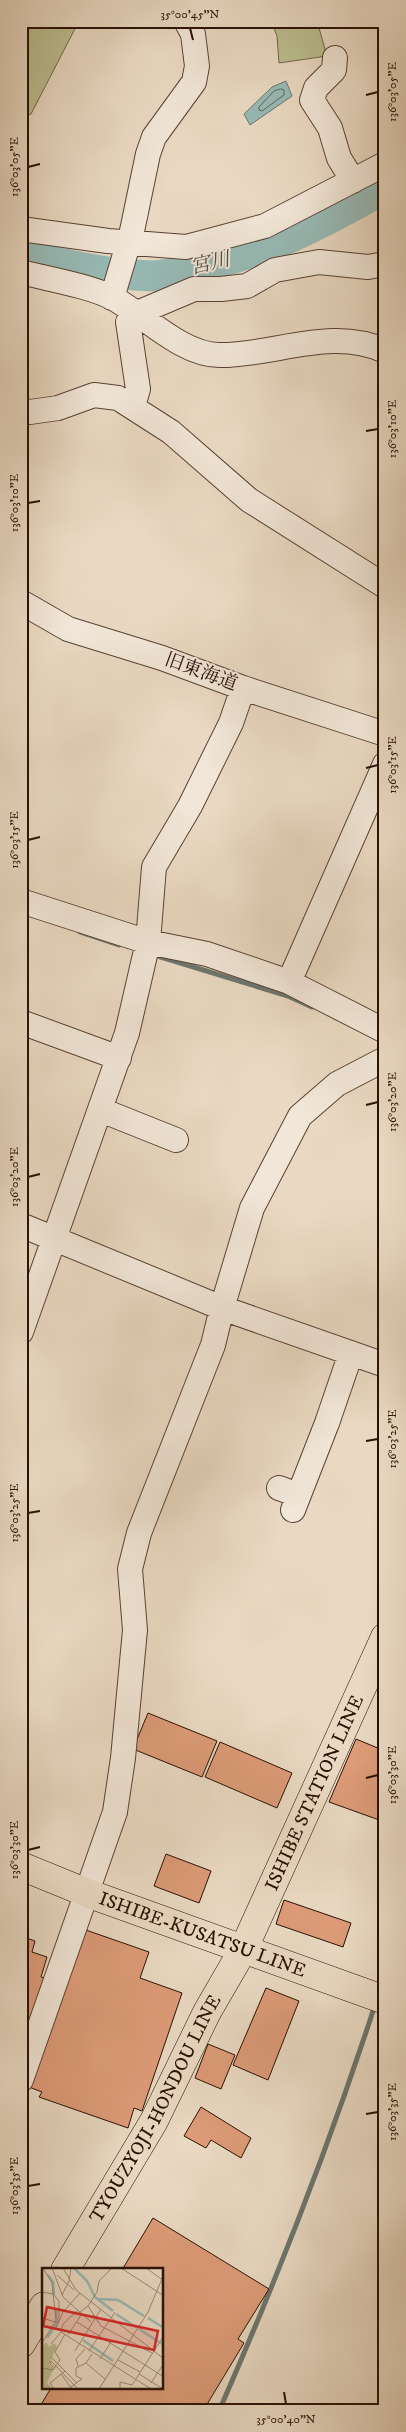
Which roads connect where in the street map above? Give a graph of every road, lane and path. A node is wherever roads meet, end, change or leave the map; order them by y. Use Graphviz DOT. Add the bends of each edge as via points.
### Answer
graph roads {
  1 [pos="186,21"];
  2 [pos="335,58"];
  3 [pos="385,151"];
  4 [pos="385,164"];
  5 [pos="350,176"];
  6 [pos="21,229"];
  7 [pos="128,246"];
  8 [pos="385,264"];
  9 [pos="21,272"];
  10 [pos="115,290"];
  11 [pos="135,314"];
  12 [pos="385,351"];
  13 [pos="133,406"];
  14 [pos="21,411"];
  15 [pos="385,586"];
  16 [pos="21,602"];
  17 [pos="243,688"];
  18 [pos="385,734"];
  19 [pos="385,764"];
  20 [pos="21,901"];
  21 [pos="148,942"];
  22 [pos="289,982"];
  23 [pos="21,1022"];
  24 [pos="385,1030"];
  25 [pos="119,1058"];
  26 [pos="385,1059"];
  27 [pos="101,1110"];
  28 [pos="176,1140"];
  29 [pos="21,1225"];
  30 [pos="56,1238"];
  31 [pos="222,1308"];
  32 [pos="21,1332"];
  33 [pos="351,1353"];
  34 [pos="385,1365"];
  35 [pos="290,1498"];
  36 [pos="385,1638"];
  37 [pos="21,1866"];
  38 [pos="87,1893"];
  39 [pos="244,1948"];
  40 [pos="385,2000"];
  41 [pos="21,2080"];
  42 [pos="66,2268"];
  43 [pos="42,2309"];
  44 [pos="21,2344"];
  1 -- 7 [label="street" via="193,34 197,66 194,82 154,136"];
  2 -- 5 [label="street" via="334,70 316,88 312,100 330,128 339,158"];
  3 -- 5 [label="street"];
  4 -- 5 [label="street"];
  5 -- 7 [label="street" via="265,226 186,247"];
  6 -- 7 [label="street"];
  7 -- 10 [label="street"];
  8 -- 11 [label="street" via="368,267 319,262 275,270 247,286 194,289"];
  9 -- 10 [label="street"];
  10 -- 11 [label="street"];
  11 -- 12 [label="street" via="194,350 218,355 311,342 349,342"];
  11 -- 13 [label="street" via="128,322 138,389"];
  13 -- 14 [label="street" via="118,398 94,395 58,408"];
  13 -- 15 [label="street" via="171,432 249,500"];
  16 -- 17 [label="street, 旧東海道" via="68,629 162,658"];
  17 -- 18 [label="street, 旧東海道"];
  17 -- 21 [label="street" via="231,723 190,806 154,867"];
  19 -- 22 [label="street"];
  20 -- 21 [label="street"];
  21 -- 22 [label="street" via="207,954"];
  21 -- 25 [label="street"];
  22 -- 24 [label="street"];
  23 -- 25 [label="street"];
  25 -- 27 [label="street"];
  26 -- 31 [label="street" via="337,1084 300,1116 252,1208"];
  27 -- 28 [label="street"];
  27 -- 30 [label="street"];
  29 -- 30 [label="street"];
  30 -- 31 [label="street"];
  30 -- 32 [label="street"];
  31 -- 33 [label="street"];
  31 -- 38 [label="street" via="213,1345 139,1533 130,1569 135,1630 123,1758 115,1812"];
  33 -- 34 [label="street"];
  33 -- 35 [label="street" via="327,1423"];
  36 -- 39 [label="main road, ISHIBE STATION LINE"];
  37 -- 38 [label="main road, ISHIBE-KUSATSU LINE"];
  38 -- 39 [label="main road, ISHIBE-KUSATSU LINE"];
  38 -- 41 [label="street"];
  39 -- 40 [label="main road, ISHIBE-KUSATSU LINE"];
  39 -- 42 [label="main road, TYOUZYOJI-HONDOU LINE" via="207,2012 154,2121"];
  43 -- 44 [label="main road"];
}
